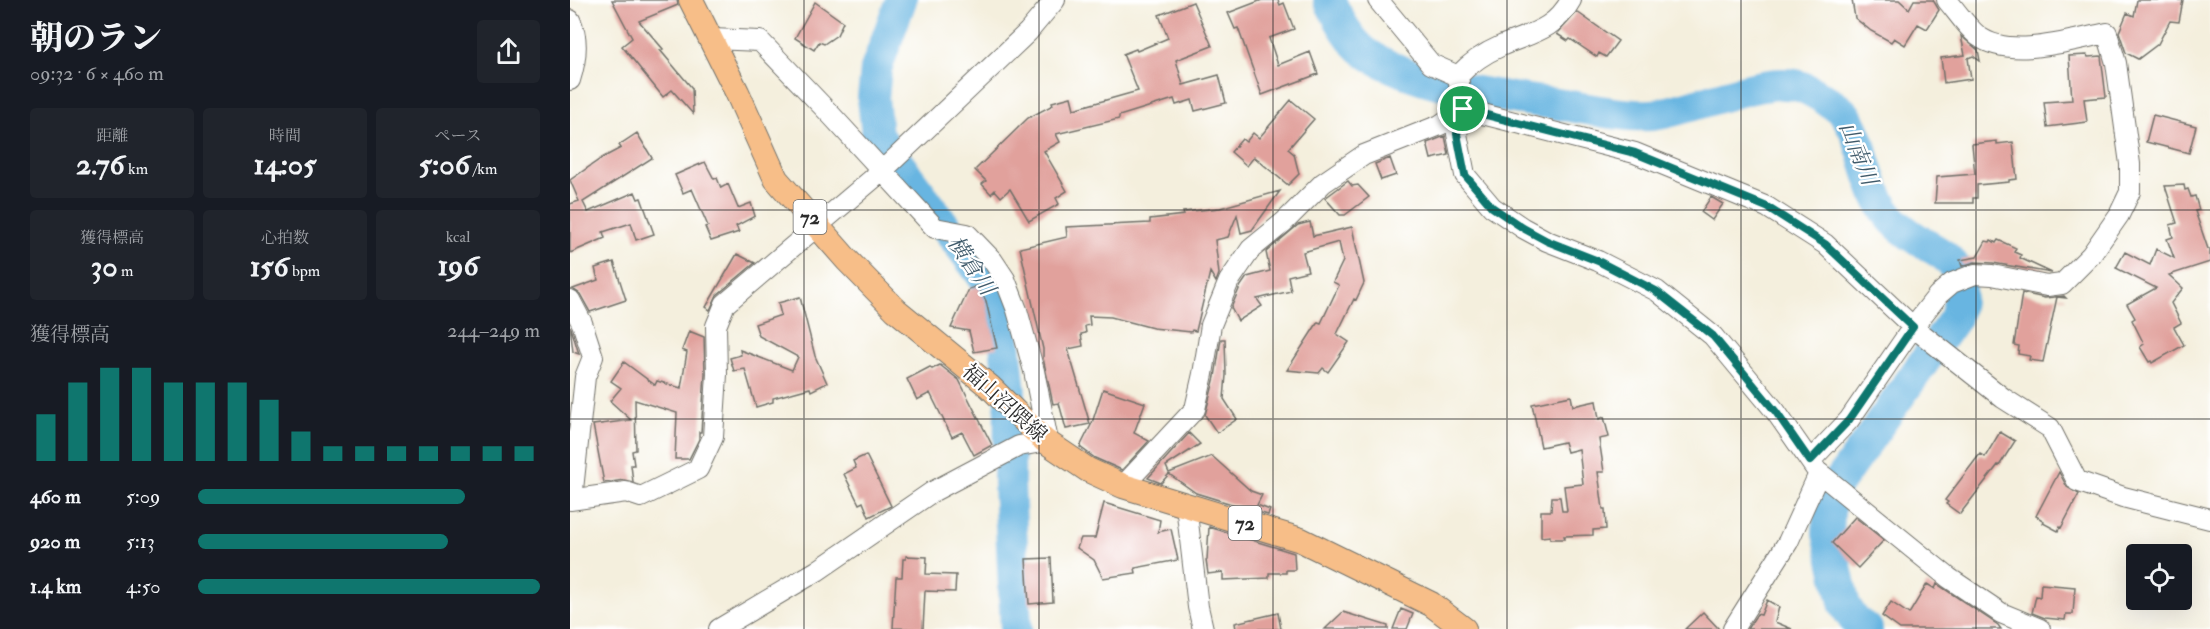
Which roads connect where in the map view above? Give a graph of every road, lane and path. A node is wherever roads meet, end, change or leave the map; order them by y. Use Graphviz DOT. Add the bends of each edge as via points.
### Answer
graph roads {
  1 [pos="691,0"];
  2 [pos="1055,0"];
  3 [pos="1378,0"];
  4 [pos="1571,0"];
  5 [pos="1947,0"];
  6 [pos="570,20"];
  7 [pos="712,39"];
  8 [pos="1458,76"];
  9 [pos="570,80"];
  10 [pos="1463,109"];
  11 [pos="882,171"];
  12 [pos="817,225"];
  13 [pos="570,300"];
  14 [pos="1913,327"];
  15 [pos="1045,441"];
  16 [pos="1816,468"];
  17 [pos="1123,486"];
  18 [pos="571,500"];
  19 [pos="1186,505"];
  20 [pos="2210,519"];
  21 [pos="719,629"];
  22 [pos="1203,629"];
  23 [pos="1464,629"];
  24 [pos="1733,629"];
  25 [pos="2040,629"];
  1 -- 7 [label="main road, 福山沼隈線 / 72"];
  2 -- 11 [label="street" via="1028,32"];
  3 -- 8 [label="street" via="1431,64"];
  4 -- 8 [label="street" via="1563,15 1542,30 1499,46"];
  5 -- 14 [label="street" via="1979,36 2002,47 2042,45 2107,33 2116,63 2130,164 2130,192 2091,255 2062,284 2047,286 1975,274 1952,283"];
  6 -- 9 [label="street" via="576,58"];
  7 -- 11 [label="street" via="760,41"];
  7 -- 12 [label="main road, 福山沼隈線 / 72" via="776,179"];
  8 -- 10 [label="street"];
  10 -- 14 [label="street" via="1635,153 1767,207 1825,244"];
  10 -- 16 [label="street" via="1457,134 1465,175 1492,207 1531,232 1656,291 1713,336"];
  10 -- 17 [label="street" via="1440,125 1364,155 1323,183 1251,249 1229,281 1211,325 1195,409"];
  11 -- 12 [label="street"];
  11 -- 15 [label="street" via="935,228 967,234 1005,279 1017,310 1043,414"];
  12 -- 15 [label="main road, 福山沼隈線 / 72" via="896,310 990,387"];
  12 -- 18 [label="street" via="724,304 716,326 713,437 698,469 641,497 626,492"];
  13 -- 18 [label="street" via="593,357 585,377"];
  14 -- 16 [label="street"];
  14 -- 20 [label="street" via="2003,398 2050,428 2078,481"];
  15 -- 17 [label="main road, 福山沼隈線 / 72" via="1088,470"];
  15 -- 21 [label="street" via="1019,446 933,492 817,571"];
  16 -- 24 [label="street" via="1817,478 1788,542"];
  16 -- 25 [label="street" via="1949,578 2001,613"];
  17 -- 19 [label="main road, 福山沼隈線 / 72"];
  19 -- 22 [label="street"];
  19 -- 23 [label="main road, 福山沼隈線 / 72" via="1301,540 1431,604"];
}
